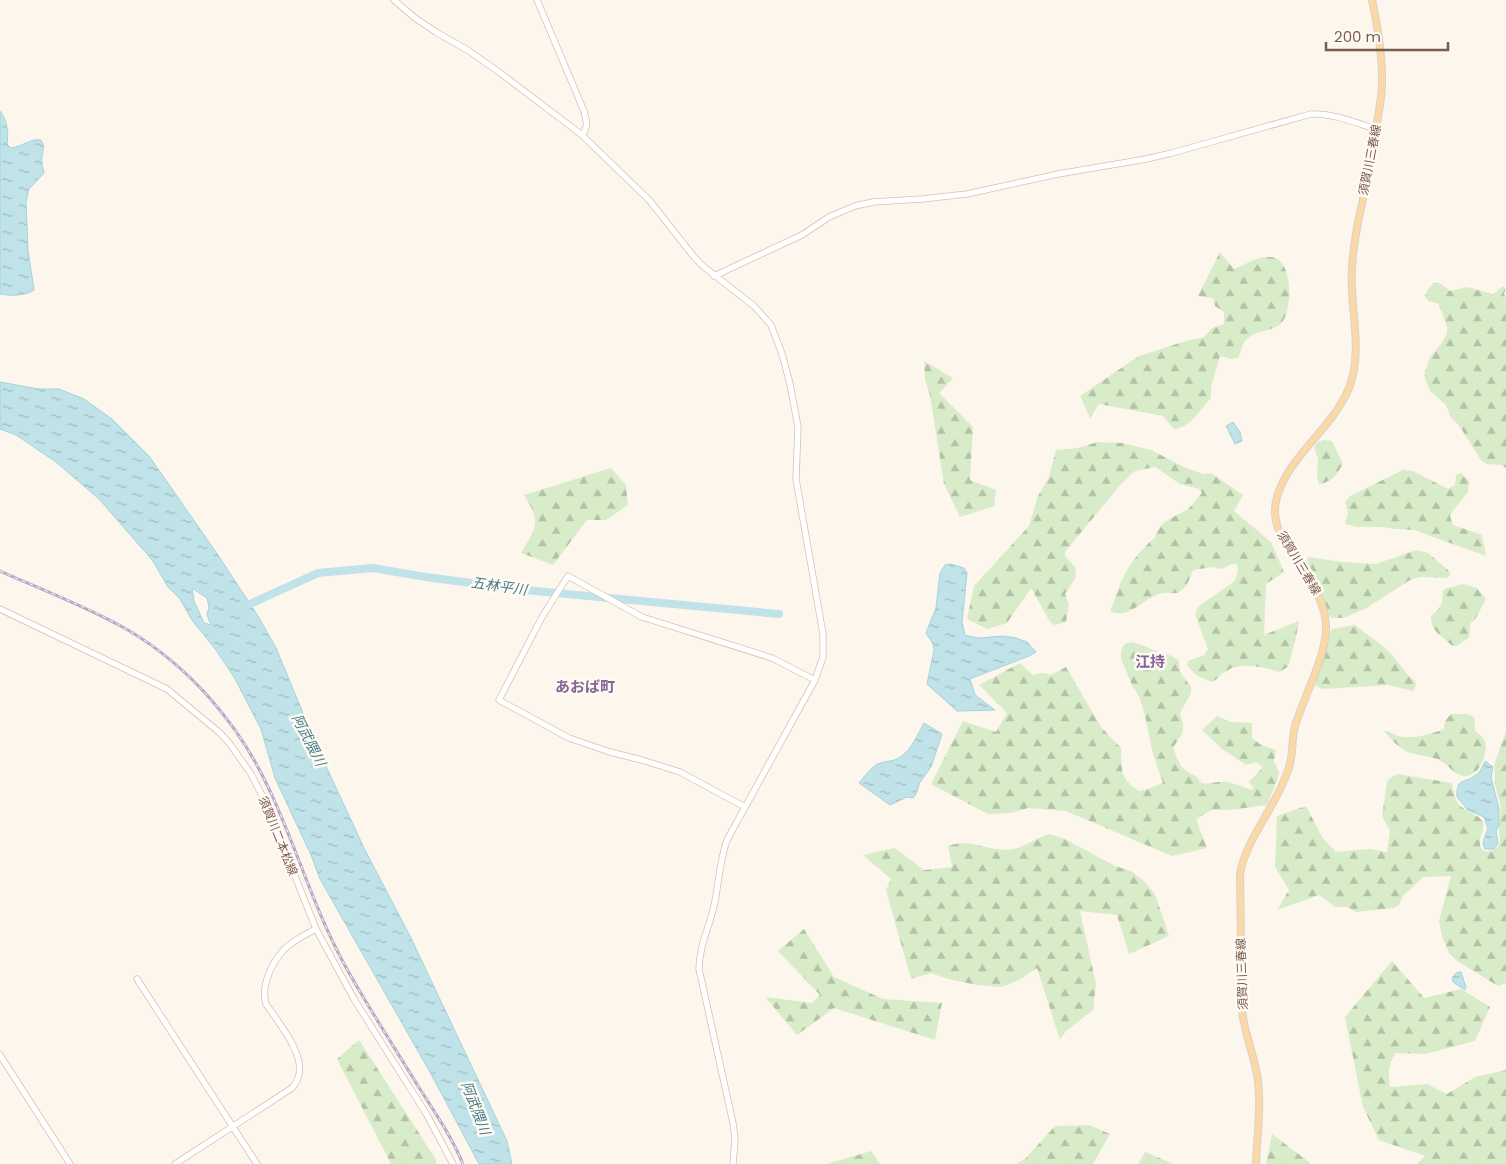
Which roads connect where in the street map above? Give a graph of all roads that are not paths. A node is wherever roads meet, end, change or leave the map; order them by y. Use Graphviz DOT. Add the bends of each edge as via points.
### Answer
graph roads {
  1 [pos="394,0"];
  2 [pos="537,0"];
  3 [pos="1372,0"];
  4 [pos="1376,129"];
  5 [pos="582,134"];
  6 [pos="714,276"];
  7 [pos="0,610"];
  8 [pos="814,680"];
  9 [pos="745,807"];
  10 [pos="316,929"];
  11 [pos="137,979"];
  12 [pos="0,1055"];
  13 [pos="232,1126"];
  14 [pos="70,1164"];
  15 [pos="175,1164"];
  16 [pos="257,1164"];
  17 [pos="454,1164"];
  18 [pos="733,1164"];
  19 [pos="1256,1164"];
  1 -- 5 [label="street"];
  2 -- 5 [label="street" via="584,110 587,125"];
  3 -- 4 [label="main road, 須賀川三春線" via="1383,81"];
  4 -- 6 [label="street" via="1325,114 1311,114 1146,159 967,194 873,202 837,213 802,235"];
  4 -- 19 [label="main road, 須賀川三春線" via="1353,254 1351,288 1356,355 1353,374 1338,410 1286,476 1275,510 1277,526 1284,541 1320,599 1326,630 1323,648 1294,730 1288,772 1245,851 1240,873 1243,1022 1258,1077"];
  5 -- 6 [label="street" via="650,201 688,251"];
  6 -- 8 [label="street" via="754,306 771,325 792,393 798,427 796,478 823,634 823,657"];
  7 -- 10 [label="street, 須賀川二本松線" via="167,690 220,733 258,787"];
  8 -- 9 [label="street"];
  8 -- 9 [label="street" via="772,658 642,617 568,576 542,617 499,700 570,738 680,772"];
  9 -- 18 [label="street" via="721,856 715,903 699,960 733,1123"];
  10 -- 13 [label="street" via="288,946 268,974 264,986 266,1004 298,1054 298,1079 292,1088"];
  10 -- 17 [label="street, 須賀川二本松線" via="354,999"];
  11 -- 13 [label="street"];
  12 -- 14 [label="street"];
  13 -- 15 [label="street"];
  13 -- 16 [label="street"];
}
